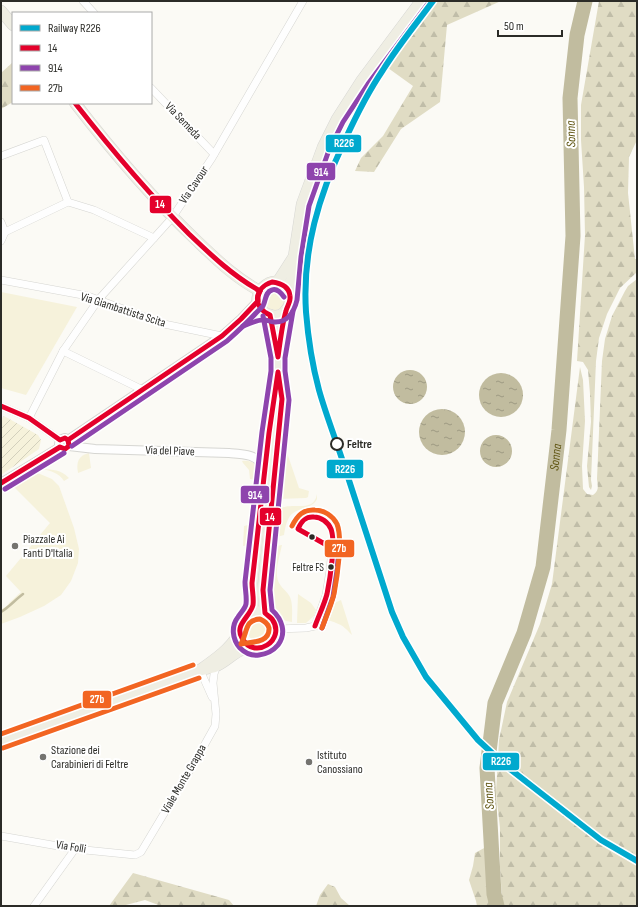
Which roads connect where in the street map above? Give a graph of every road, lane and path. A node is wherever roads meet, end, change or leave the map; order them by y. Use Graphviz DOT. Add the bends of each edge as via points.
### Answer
graph roads {
  1 [pos="83,1"];
  2 [pos="303,1"];
  3 [pos="421,1"];
  4 [pos="1,11"];
  5 [pos="93,12"];
  6 [pos="12,24"];
  7 [pos="152,89"];
  8 [pos="76,104"];
  9 [pos="214,154"];
  10 [pos="1,156"];
  11 [pos="68,202"];
  12 [pos="172,218"];
  13 [pos="1,222"];
  14 [pos="4,232"];
  15 [pos="154,238"];
  16 [pos="1,241"];
  17 [pos="294,256"];
  18 [pos="1,280"];
  19 [pos="277,283"];
  20 [pos="290,294"];
  21 [pos="259,296"];
  22 [pos="99,299"];
  23 [pos="286,310"];
  24 [pos="267,314"];
  25 [pos="241,319"];
  26 [pos="222,336"];
  27 [pos="63,351"];
  28 [pos="278,357"];
  29 [pos="278,372"];
  30 [pos="143,390"];
  31 [pos="1,406"];
  32 [pos="29,418"];
  33 [pos="64,443"];
  34 [pos="265,468"];
  35 [pos="1,483"];
  36 [pos="332,548"];
  37 [pos="265,613"];
  38 [pos="250,614"];
  39 [pos="276,629"];
  40 [pos="240,632"];
  41 [pos="254,648"];
  42 [pos="217,665"];
  43 [pos="200,670"];
  44 [pos="214,703"];
  45 [pos="1,740"];
  46 [pos="1,836"];
  47 [pos="75,848"];
  48 [pos="141,852"];
  49 [pos="34,906"];
  1 -- 5 [label="street"];
  2 -- 9 [label="street, Via Cavour"];
  3 -- 17 [label="main road" via="362,80 323,147 302,204"];
  4 -- 6 [label="main road"];
  7 -- 9 [label="street, Via Semeda"];
  8 -- 12 [label="main road"];
  9 -- 12 [label="street, Via Cavour"];
  10 -- 11 [label="street" via="44,140"];
  11 -- 14 [label="street"];
  11 -- 15 [label="street" via="94,210"];
  12 -- 15 [label="street, Via Cavour"];
  12 -- 21 [label="main road"];
  13 -- 14 [label="street"];
  14 -- 16 [label="street"];
  15 -- 22 [label="street, Via Cavour"];
  17 -- 19 [label="main road"];
  17 -- 20 [label="main road"];
  18 -- 22 [label="street, Via Giambattista Scita"];
  19 -- 20 [label="main road" via="286,287"];
  19 -- 21 [label="main road" via="267,284"];
  20 -- 23 [label="main road" via="290,306"];
  21 -- 24 [label="main road" via="259,305"];
  21 -- 25 [label="street"];
  22 -- 26 [label="street, Via Giambattista Scita" via="164,324"];
  22 -- 27 [label="street, Via Cavour"];
  23 -- 24 [label="main road" via="279,315"];
  23 -- 28 [label="main road"];
  24 -- 25 [label="street"];
  24 -- 28 [label="main road"];
  25 -- 26 [label="street"];
  26 -- 30 [label="street"];
  27 -- 30 [label="street"];
  27 -- 32 [label="street, Via Cavour"];
  28 -- 29 [label="main road"];
  29 -- 34 [label="main road"];
  29 -- 37 [label="main road" via="282,399 263,590"];
  30 -- 33 [label="street"];
  31 -- 32 [label="street"];
  32 -- 33 [label="street"];
  33 -- 34 [label="street, Via del Piave" via="95,448 243,454 253,457"];
  33 -- 35 [label="street"];
  34 -- 38 [label="main road" via="252,583 253,605"];
  36 -- 39 [label="street" via="326,595 315,626"];
  37 -- 38 [label="main road"];
  37 -- 39 [label="main road" via="273,620"];
  38 -- 40 [label="main road" via="242,621"];
  39 -- 41 [label="main road" via="272,642 264,647"];
  40 -- 41 [label="main road" via="243,641"];
  40 -- 43 [label="main road" via="226,650"];
  41 -- 42 [label="main road" via="240,651"];
  42 -- 43 [label="main road"];
  42 -- 44 [label="street, Viale Monte Grappa" via="213,677"];
  43 -- 44 [label="street, Viale Monte Grappa"];
  43 -- 45 [label="main road"];
  44 -- 48 [label="street, Viale Monte Grappa" via="215,726"];
  46 -- 47 [label="street, Via Folli"];
  47 -- 48 [label="street, Via Folli" via="135,855"];
  47 -- 49 [label="street"];
}
